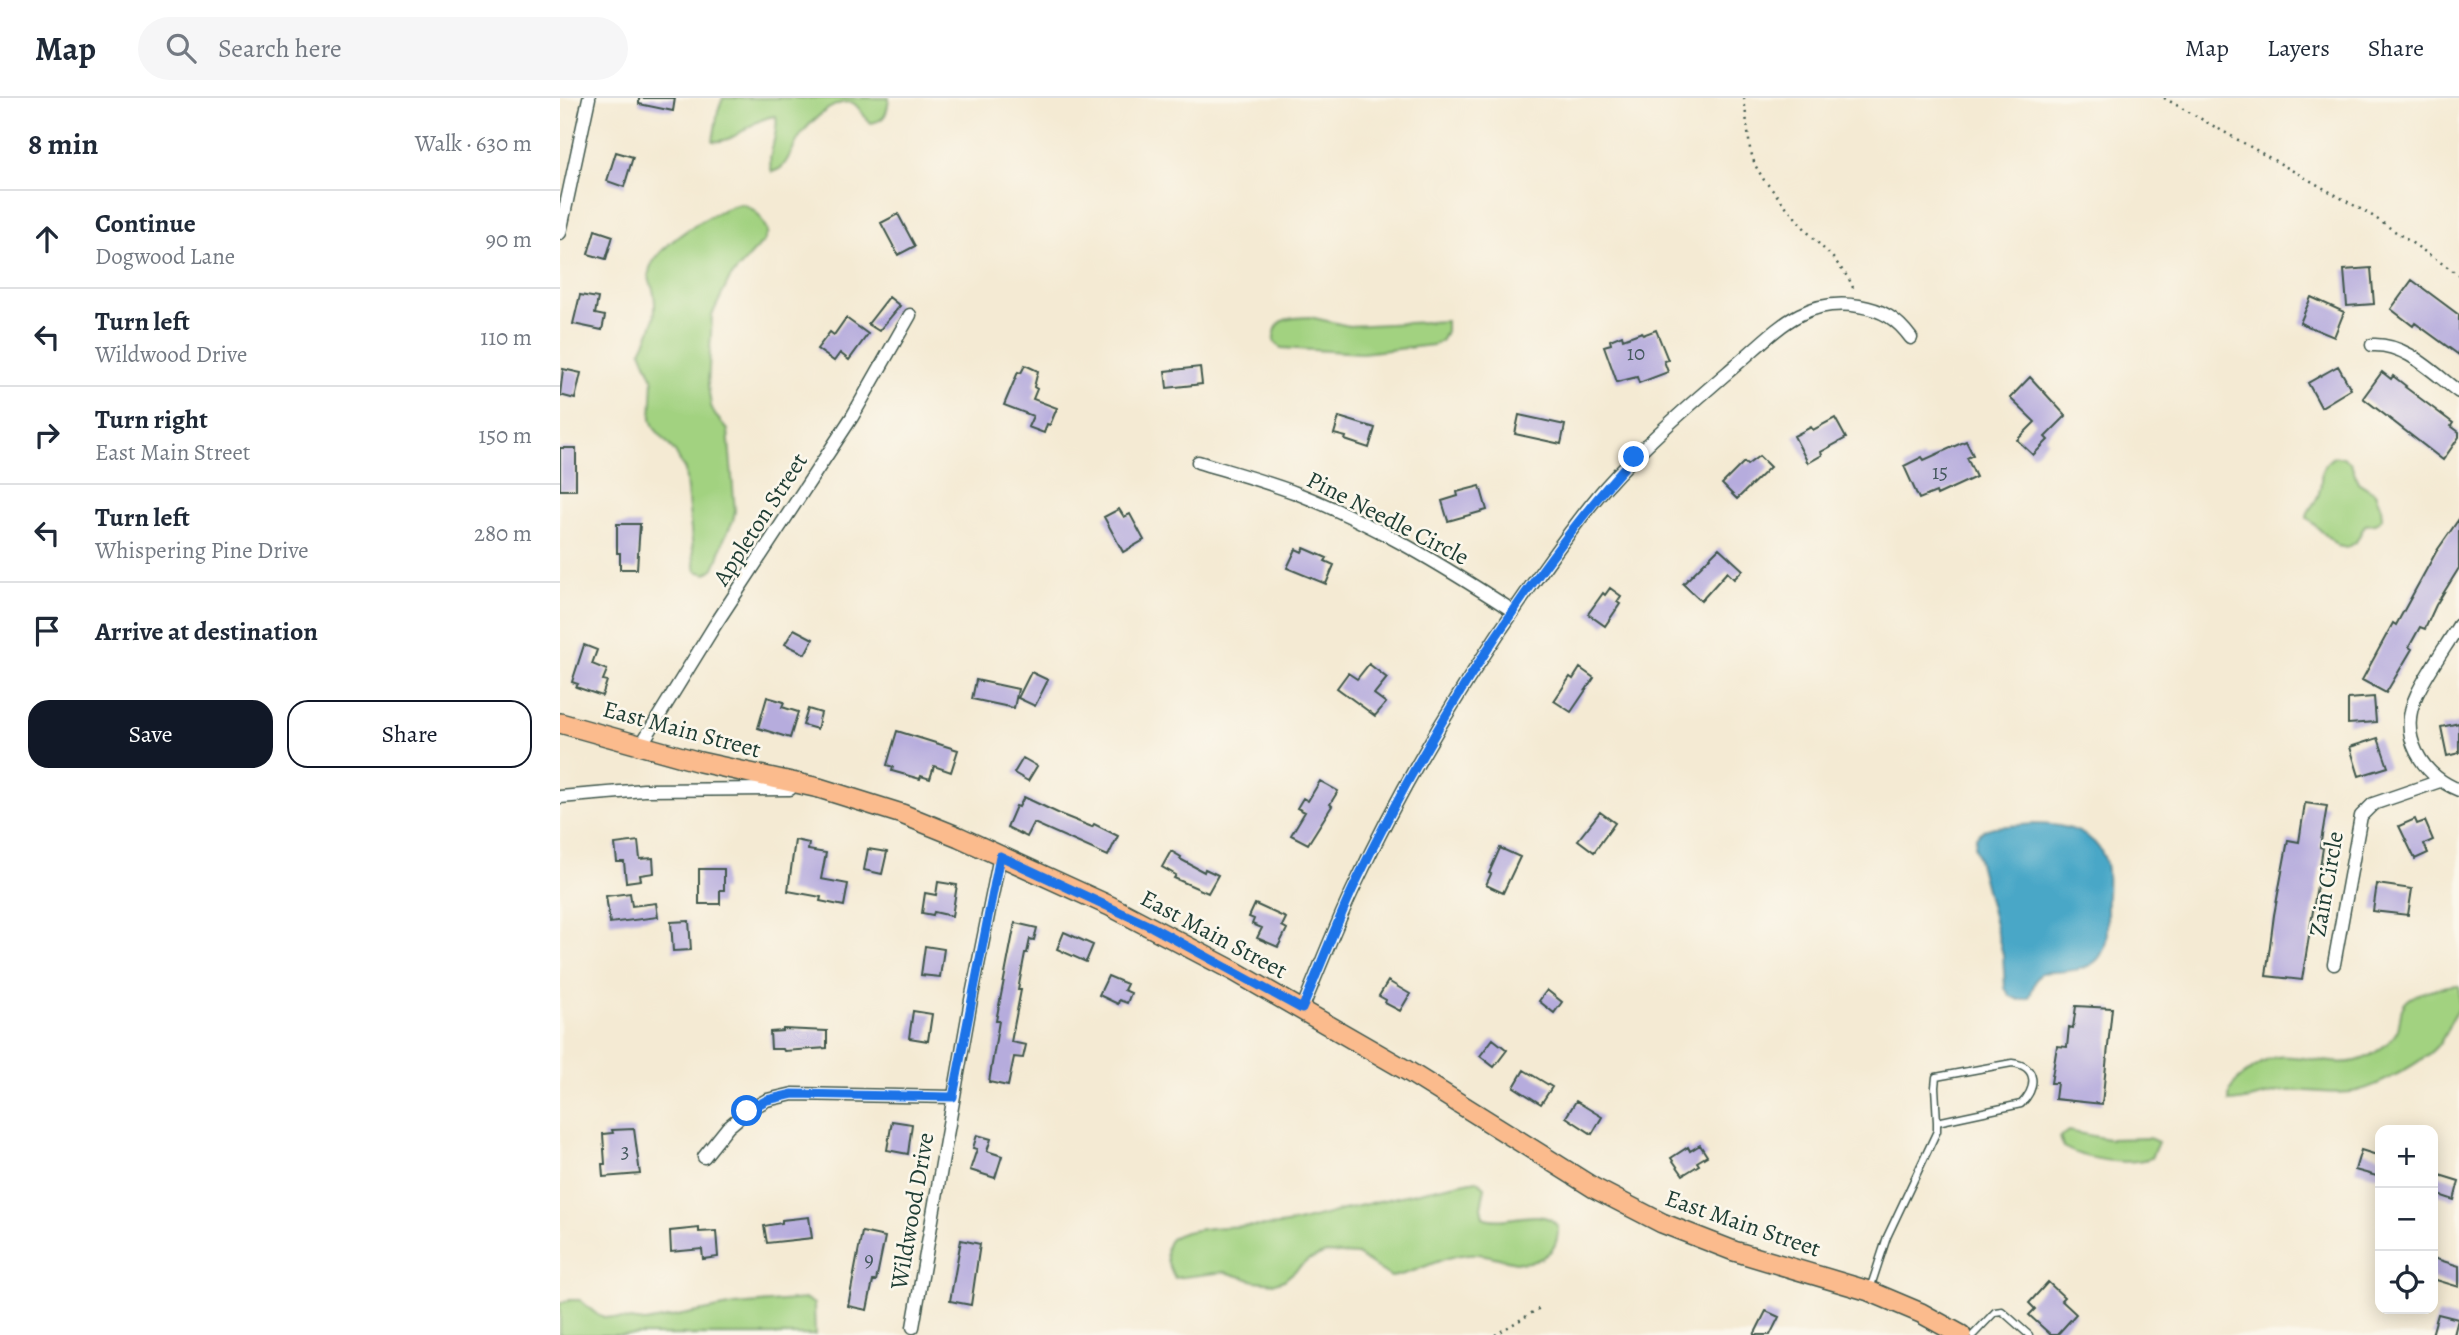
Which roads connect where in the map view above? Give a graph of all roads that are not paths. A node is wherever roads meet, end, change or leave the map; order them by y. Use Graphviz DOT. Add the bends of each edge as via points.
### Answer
graph roads {
  1 [pos="589,98"];
  2 [pos="560,233"];
  3 [pos="910,315"];
  4 [pos="1911,338"];
  5 [pos="2372,345"];
  6 [pos="2459,392"];
  7 [pos="1198,462"];
  8 [pos="1513,611"];
  9 [pos="2459,625"];
  10 [pos="561,724"];
  11 [pos="641,745"];
  12 [pos="2440,781"];
  13 [pos="819,788"];
  14 [pos="2459,790"];
  15 [pos="560,797"];
  16 [pos="1000,856"];
  17 [pos="2334,964"];
  18 [pos="1302,1009"];
  19 [pos="953,1097"];
  20 [pos="1937,1122"];
  21 [pos="704,1157"];
  22 [pos="1870,1291"];
  23 [pos="913,1326"];
  24 [pos="1961,1335"];
  25 [pos="1973,1335"];
  26 [pos="2029,1335"];
  1 -- 2 [label="street"];
  3 -- 11 [label="street, Appleton Street" via="863,399"];
  4 -- 8 [label="street" via="1885,313 1854,306 1831,304 1799,314 1634,457 1605,488"];
  5 -- 6 [label="street" via="2403,351"];
  7 -- 8 [label="street, Pine Needle Circle" via="1349,516 1456,573"];
  8 -- 18 [label="street" via="1391,813"];
  9 -- 12 [label="street" via="2412,709 2410,730 2416,752"];
  10 -- 11 [label="main road, East Main Street"];
  11 -- 13 [label="main road, East Main Street"];
  12 -- 14 [label="street"];
  12 -- 17 [label="street, Zain Circle" via="2373,804 2361,816"];
  13 -- 15 [label="street" via="654,790"];
  13 -- 16 [label="main road, East Main Street" via="902,814"];
  16 -- 18 [label="main road, East Main Street" via="1152,927"];
  16 -- 19 [label="street, Wildwood Drive"];
  18 -- 22 [label="main road, East Main Street" via="1573,1176 1657,1221 1734,1251"];
  19 -- 21 [label="street" via="793,1094 767,1100 728,1127"];
  19 -- 23 [label="street, Wildwood Drive"];
  20 -- 20 [label="lane" via="2021,1104 2030,1095 2030,1072 2012,1062 1936,1077"];
  20 -- 22 [label="lane" via="1937,1131 1887,1237"];
  22 -- 24 [label="main road, East Main Street"];
  25 -- 26 [label="lane" via="1995,1312 2002,1311"];
}
